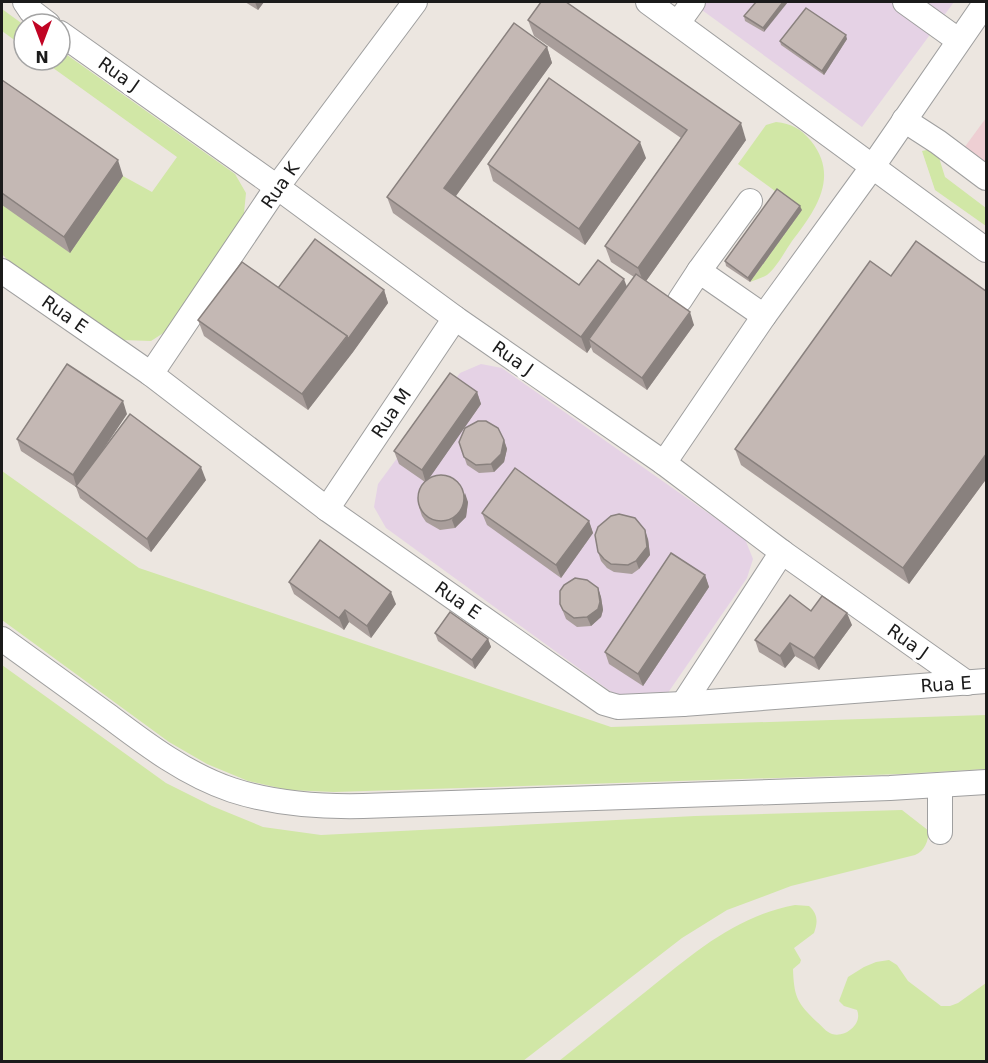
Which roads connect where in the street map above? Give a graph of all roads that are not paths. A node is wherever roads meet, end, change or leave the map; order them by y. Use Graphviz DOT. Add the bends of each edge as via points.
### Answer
graph roads {
  1 [pos="415,2"];
  2 [pos="648,2"];
  3 [pos="693,2"];
  4 [pos="904,2"];
  5 [pos="986,2"];
  6 [pos="678,23"];
  7 [pos="957,40"];
  8 [pos="72,42"];
  9 [pos="904,120"];
  10 [pos="873,166"];
  11 [pos="987,178"];
  12 [pos="277,187"];
  13 [pos="750,201"];
  14 [pos="987,250"];
  15 [pos="2,270"];
  16 [pos="699,271"];
  17 [pos="681,300"];
  18 [pos="764,316"];
  19 [pos="455,318"];
  20 [pos="151,374"];
  21 [pos="664,464"];
  22 [pos="327,508"];
  23 [pos="783,552"];
  24 [pos="2,639"];
  25 [pos="977,682"];
  26 [pos="683,704"];
  27 [pos="987,782"];
  28 [pos="940,785"];
  29 [pos="940,832"];
  1 -- 12 [label="lane, Rua K"];
  2 -- 6 [label="lane"];
  3 -- 6 [label="lane"];
  4 -- 7 [label="lane"];
  5 -- 7 [label="lane"];
  6 -- 10 [label="lane"];
  7 -- 9 [label="lane"];
  8 -- 12 [label="lane, Rua J"];
  9 -- 10 [label="lane"];
  9 -- 11 [label="lane"];
  10 -- 14 [label="lane"];
  10 -- 18 [label="lane"];
  12 -- 19 [label="lane, Rua J"];
  12 -- 20 [label="lane, Rua K"];
  13 -- 16 [label="lane"];
  15 -- 20 [label="lane, Rua E"];
  16 -- 17 [label="lane"];
  16 -- 18 [label="lane"];
  18 -- 21 [label="lane"];
  19 -- 21 [label="lane, Rua J"];
  19 -- 22 [label="lane, Rua M"];
  20 -- 22 [label="lane, Rua E"];
  21 -- 23 [label="lane, Rua J"];
  22 -- 26 [label="lane, Rua E" via="604,703 618,707"];
  23 -- 25 [label="lane, Rua J"];
  23 -- 26 [label="lane"];
  24 -- 28 [label="lane" via="157,751 230,789 268,800 316,807 363,806"];
  25 -- 26 [label="lane, Rua E"];
  27 -- 28 [label="lane"];
  28 -- 29 [label="lane"];
}
